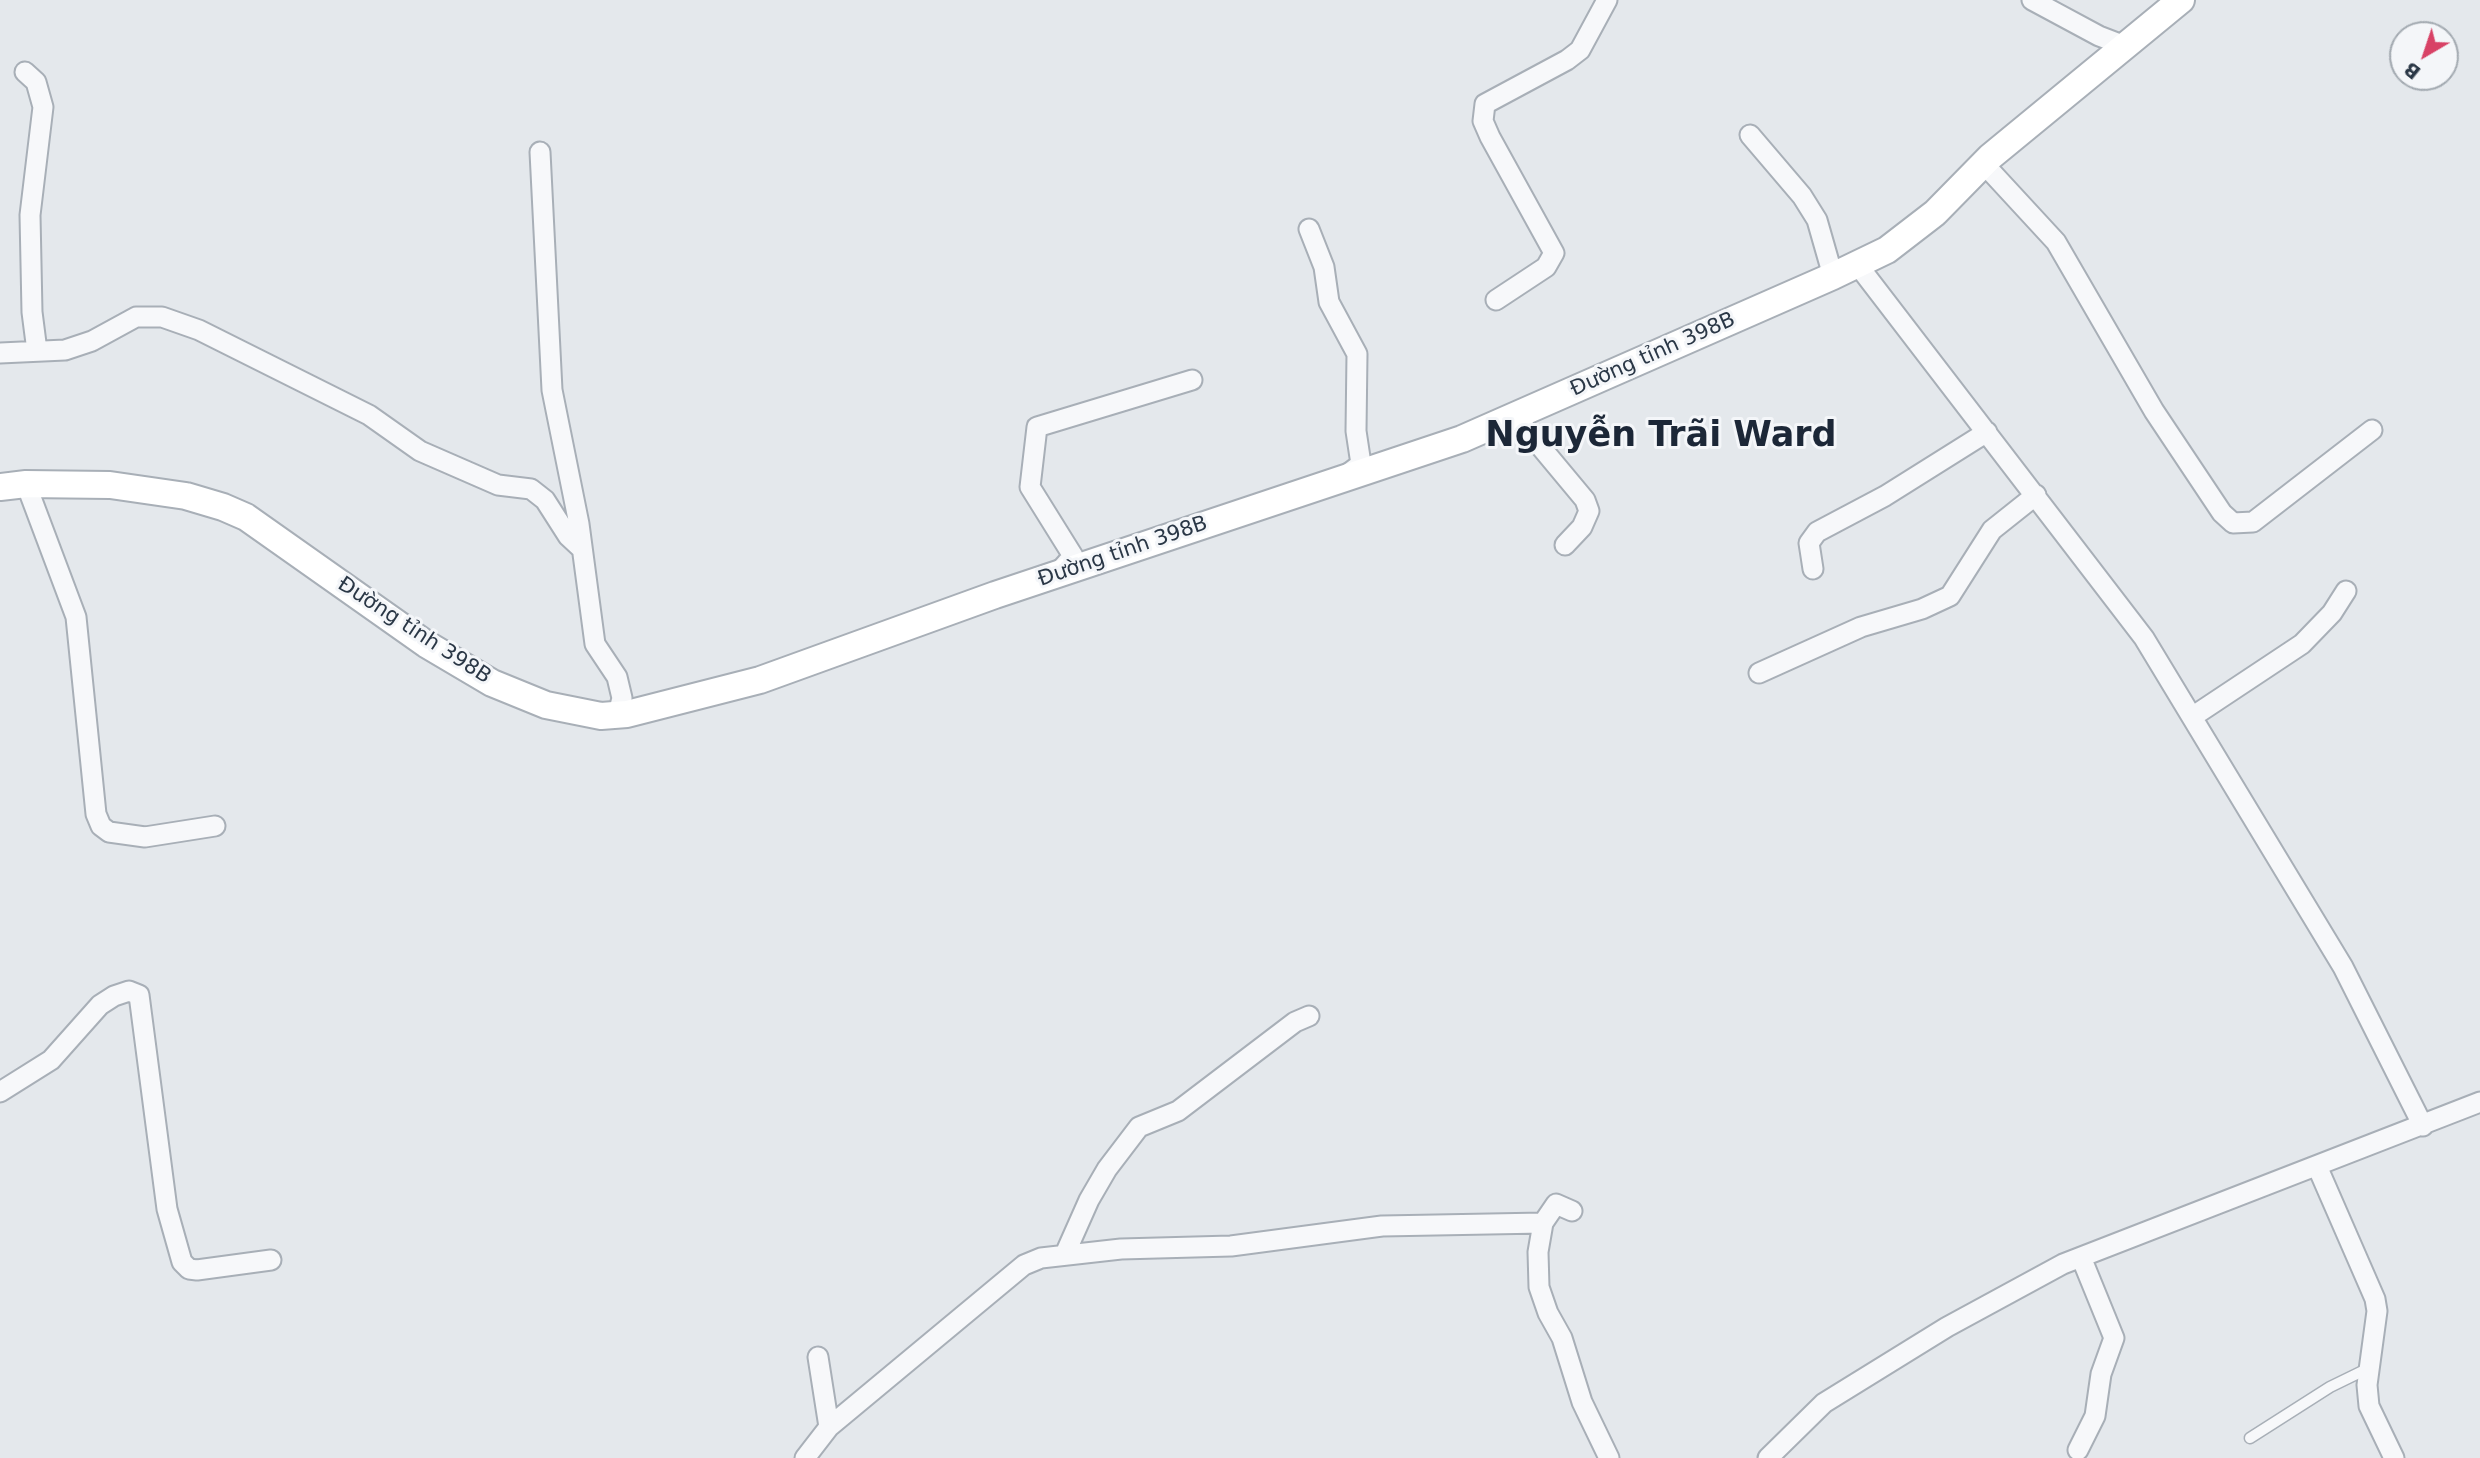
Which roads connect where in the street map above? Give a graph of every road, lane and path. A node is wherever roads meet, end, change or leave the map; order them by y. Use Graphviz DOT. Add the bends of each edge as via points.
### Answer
graph roads {
  1 [pos="1607,0"];
  2 [pos="2032,0"];
  3 [pos="2181,0"];
  4 [pos="2125,46"];
  5 [pos="25,72"];
  6 [pos="1750,135"];
  7 [pos="540,152"];
  8 [pos="1984,164"];
  9 [pos="1309,229"];
  10 [pos="1857,264"];
  11 [pos="1833,276"];
  12 [pos="1496,300"];
  13 [pos="37,351"];
  14 [pos="0,353"];
  15 [pos="1192,380"];
  16 [pos="1515,415"];
  17 [pos="2372,430"];
  18 [pos="1987,432"];
  19 [pos="1342,479"];
  20 [pos="13,486"];
  21 [pos="2036,495"];
  22 [pos="1565,545"];
  23 [pos="582,549"];
  24 [pos="1813,569"];
  25 [pos="1056,575"];
  26 [pos="2346,591"];
  27 [pos="1759,673"];
  28 [pos="618,715"];
  29 [pos="2192,717"];
  30 [pos="215,826"];
  31 [pos="1310,1016"];
  32 [pos="0,1092"];
  33 [pos="2480,1102"];
  34 [pos="2423,1126"];
  35 [pos="2317,1166"];
  36 [pos="1572,1211"];
  37 [pos="1543,1223"];
  38 [pos="1065,1254"];
  39 [pos="2081,1257"];
  40 [pos="271,1260"];
  41 [pos="818,1357"];
  42 [pos="2371,1367"];
  43 [pos="829,1427"];
  44 [pos="2250,1438"];
  45 [pos="2078,1450"];
  46 [pos="805,1458"];
  47 [pos="1609,1458"];
  48 [pos="1768,1458"];
  49 [pos="2394,1458"];
  1 -- 12 [label="street" via="1580,50 1485,104 1483,121 1490,137 1554,253 1546,267"];
  2 -- 4 [label="street"];
  3 -- 4 [label="main road, Đường tỉnh 398B"];
  4 -- 8 [label="main road, Đường tỉnh 398B"];
  5 -- 13 [label="street" via="36,82 43,107 30,215"];
  6 -- 11 [label="street" via="1817,219"];
  7 -- 23 [label="street" via="552,390"];
  8 -- 10 [label="main road, Đường tỉnh 398B" via="1935,213 1887,250"];
  8 -- 17 [label="street" via="2056,242 2154,411 2233,523 2253,522"];
  9 -- 19 [label="street" via="1324,267 1329,302 1357,354 1356,431 1361,464"];
  10 -- 11 [label="main road, Đường tỉnh 398B"];
  10 -- 18 [label="street"];
  11 -- 16 [label="main road, Đường tỉnh 398B"];
  13 -- 14 [label="street"];
  13 -- 23 [label="street" via="65,350 92,341 136,317 162,317 199,330 369,415 420,451 498,485 531,489 545,500"];
  15 -- 25 [label="street" via="1038,427 1030,487 1073,556"];
  16 -- 19 [label="main road, Đường tỉnh 398B" via="1462,439"];
  16 -- 22 [label="street" via="1585,500 1589,511 1582,527"];
  18 -- 21 [label="street"];
  18 -- 24 [label="street" via="1817,532 1809,543"];
  19 -- 25 [label="main road, Đường tỉnh 398B"];
  20 -- 28 [label="main road, Đường tỉnh 398B" via="110,485 186,496 223,507 246,517 426,644 492,683 546,705"];
  20 -- 30 [label="street" via="76,617 96,814 101,826 109,832 145,837"];
  21 -- 27 [label="street" via="1992,530 1950,596 1861,627"];
  21 -- 29 [label="street" via="2144,638"];
  23 -- 28 [label="street" via="595,644 617,677 622,698"];
  25 -- 28 [label="main road, Đường tỉnh 398B" via="760,680"];
  26 -- 29 [label="street" via="2332,613 2302,643"];
  29 -- 34 [label="street" via="2356,989"];
  31 -- 38 [label="street" via="1295,1022 1178,1111 1139,1127 1107,1169"];
  32 -- 40 [label="street" via="51,1060 100,1005 129,991 139,995 167,1209 182,1262 197,1270"];
  33 -- 34 [label="street"];
  34 -- 35 [label="street"];
  35 -- 39 [label="street"];
  35 -- 42 [label="street" via="2375,1299"];
  36 -- 37 [label="street" via="1556,1204"];
  37 -- 38 [label="street" via="1382,1226 1231,1246"];
  37 -- 47 [label="street" via="1539,1287 1562,1338 1582,1402"];
  38 -- 43 [label="street" via="1024,1265"];
  39 -- 45 [label="street" via="2114,1338 2101,1374 2095,1416"];
  39 -- 48 [label="street" via="1873,1371 1824,1403"];
  41 -- 43 [label="street"];
  42 -- 44 [label="lane"];
  42 -- 49 [label="street" via="2369,1405"];
  43 -- 46 [label="street"];
}
